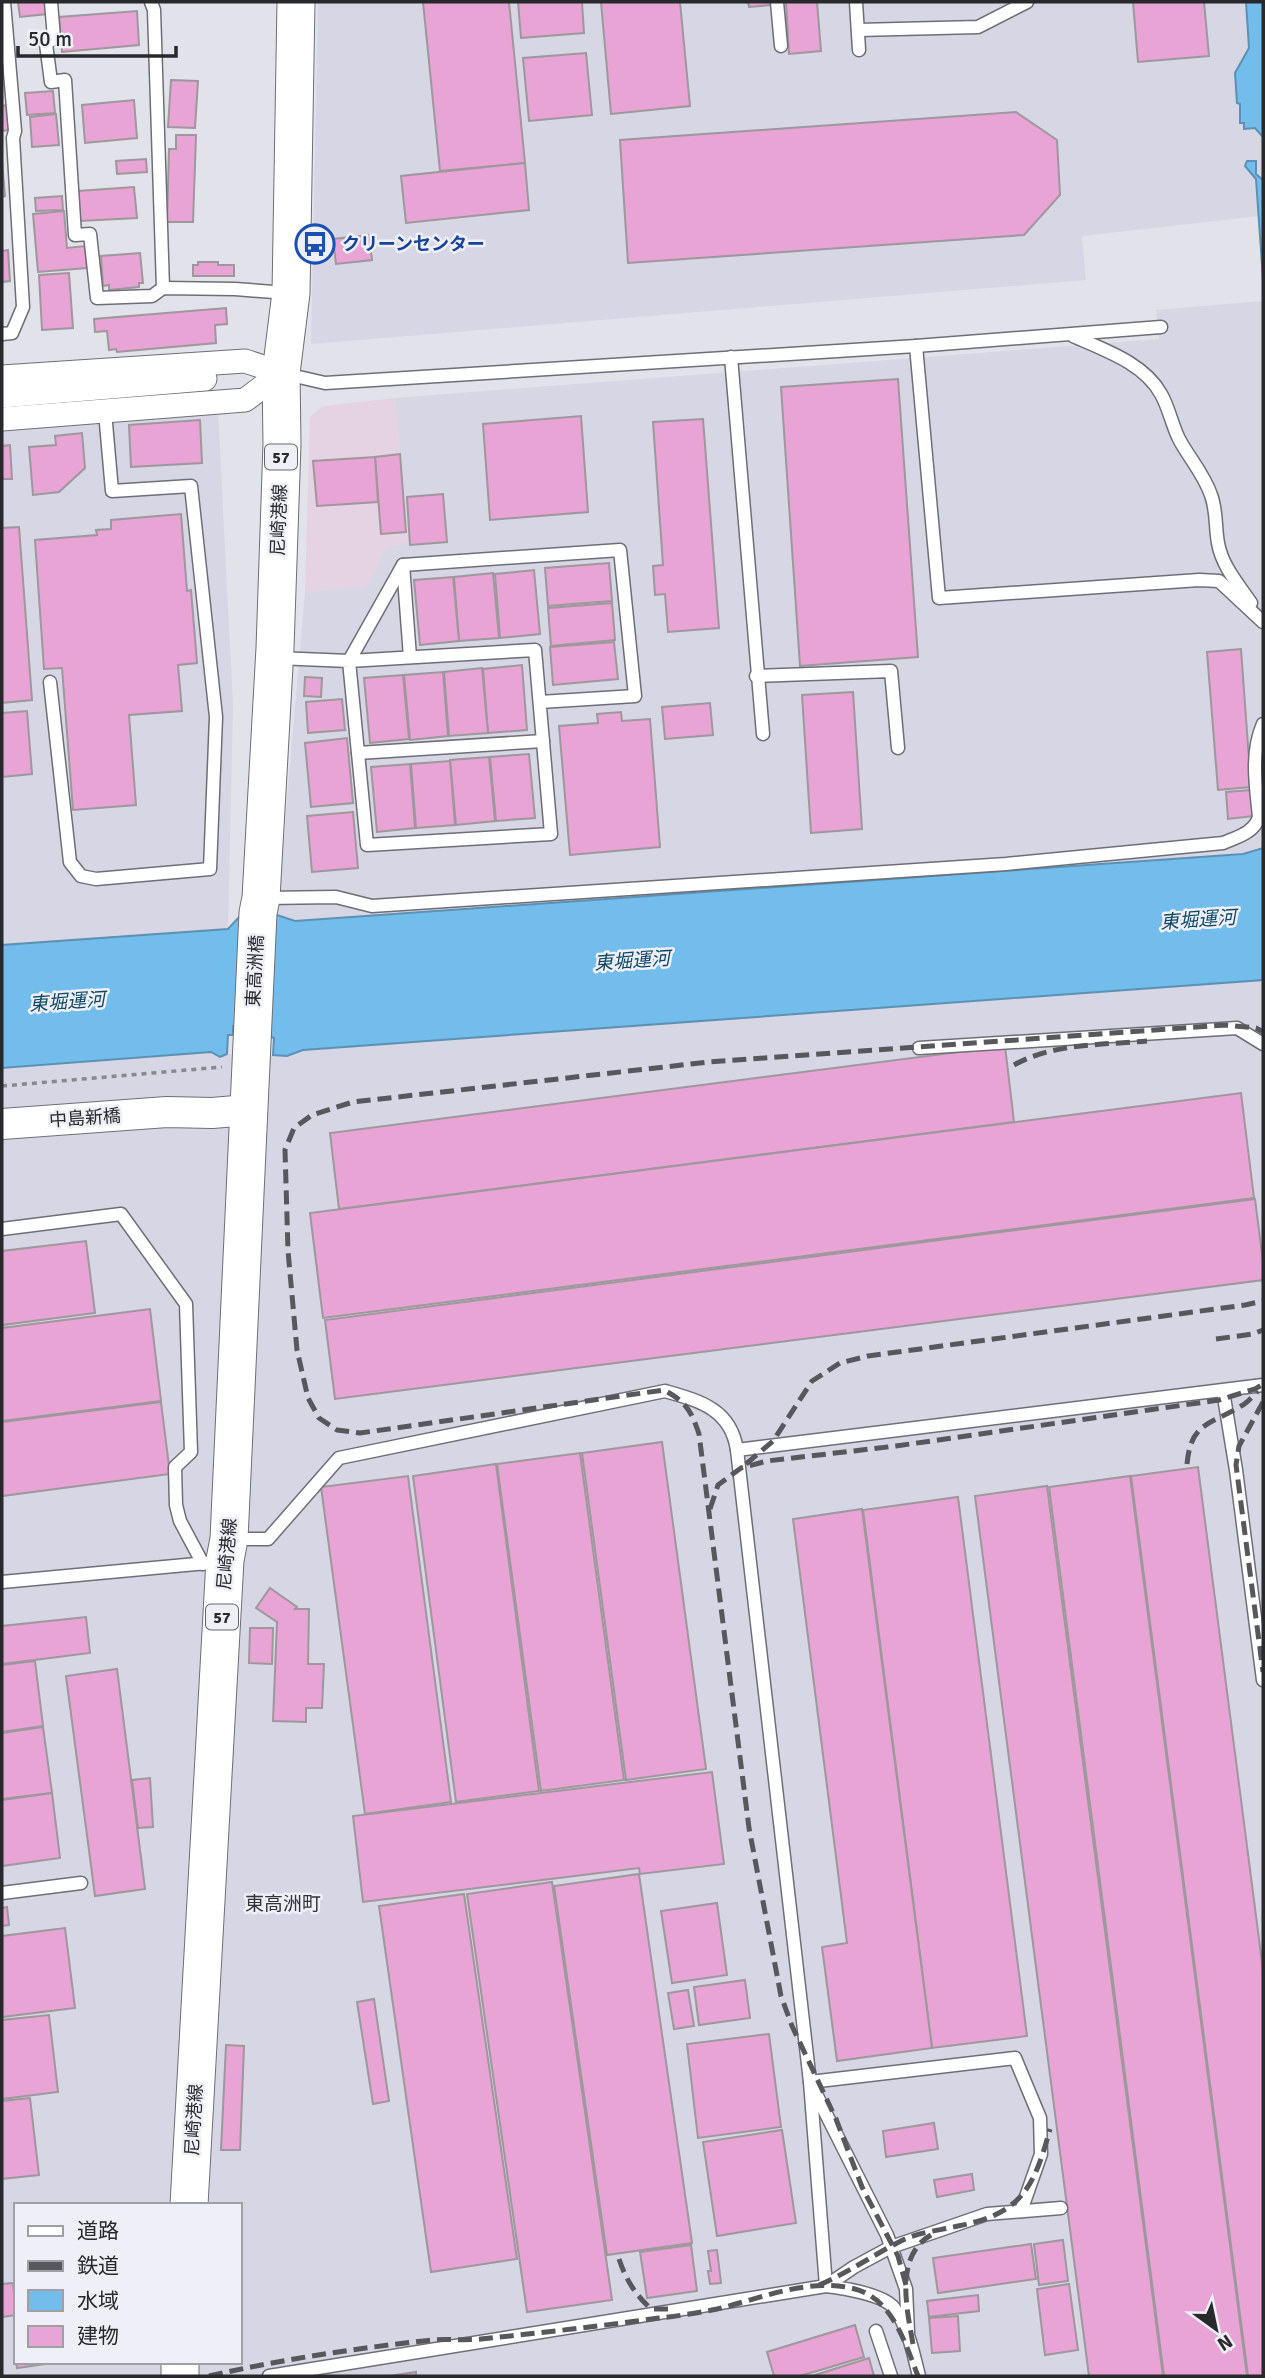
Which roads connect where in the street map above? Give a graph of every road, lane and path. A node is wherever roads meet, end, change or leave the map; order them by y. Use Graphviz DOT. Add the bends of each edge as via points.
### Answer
graph roads {
  1 [pos="4,2"];
  2 [pos="51,2"];
  3 [pos="151,2"];
  4 [pos="296,2"];
  5 [pos="777,2"];
  6 [pos="856,2"];
  7 [pos="1027,2"];
  8 [pos="858,30"];
  9 [pos="781,46"];
  10 [pos="859,50"];
  11 [pos="163,288"];
  12 [pos="291,293"];
  13 [pos="1161,327"];
  14 [pos="2,334"];
  15 [pos="1070,334"];
  16 [pos="916,346"];
  17 [pos="731,357"];
  18 [pos="281,373"];
  19 [pos="2,377"];
  20 [pos="2,396"];
  21 [pos="105,412"];
  22 [pos="2,419"];
  23 [pos="402,565"];
  24 [pos="1263,621"];
  25 [pos="410,657"];
  26 [pos="274,658"];
  27 [pos="349,661"];
  28 [pos="756,676"];
  29 [pos="50,682"];
  30 [pos="540,702"];
  31 [pos="1263,724"];
  32 [pos="762,734"];
  33 [pos="543,741"];
  34 [pos="898,748"];
  35 [pos="358,753"];
  36 [pos="260,905"];
  37 [pos="1263,1044"];
  38 [pos="252,1047"];
  39 [pos="919,1048"];
  40 [pos="2,1086"];
  41 [pos="248,1110"];
  42 [pos="2,1124"];
  43 [pos="2,1229"];
  44 [pos="1263,1385"];
  45 [pos="1223,1391"];
  46 [pos="737,1450"];
  47 [pos="219,1554"];
  48 [pos="2,1582"];
  49 [pos="1263,1680"];
  50 [pos="81,1883"];
  51 [pos="2,1893"];
  52 [pos="810,2082"];
  53 [pos="189,2203"];
  54 [pos="1061,2208"];
  55 [pos="1021,2211"];
  56 [pos="891,2247"];
  57 [pos="826,2286"];
  58 [pos="876,2331"];
  59 [pos="908,2336"];
  60 [pos="268,2376"];
  61 [pos="891,2376"];
  62 [pos="919,2376"];
  1 -- 14 [label="lane" via="23,307 12,333"];
  2 -- 11 [label="lane" via="54,38 46,44 51,82 65,80 75,236 90,234 97,298 152,296"];
  3 -- 11 [label="lane"];
  4 -- 12 [label="main road, 尼崎港線 / 57"];
  5 -- 9 [label="lane"];
  6 -- 8 [label="lane"];
  7 -- 8 [label="lane" via="978,27"];
  8 -- 10 [label="lane"];
  11 -- 12 [label="lane"];
  12 -- 18 [label="main road, 尼崎港線 / 57"];
  13 -- 15 [label="lane"];
  15 -- 16 [label="lane"];
  15 -- 24 [label="lane" via="1120,357 1151,379 1212,496 1225,566"];
  16 -- 17 [label="lane"];
  16 -- 24 [label="lane" via="939,598 1209,580 1219,581"];
  17 -- 18 [label="lane" via="325,383"];
  17 -- 28 [label="lane"];
  18 -- 19 [label="street" via="245,361"];
  18 -- 20 [label="street"];
  18 -- 21 [label="street" via="245,400"];
  18 -- 26 [label="main road, 尼崎港線 / 57"];
  21 -- 22 [label="street"];
  21 -- 29 [label="lane" via="112,491 191,486 216,717 210,869 96,879 81,876 70,862"];
  23 -- 25 [label="lane"];
  23 -- 27 [label="lane"];
  23 -- 30 [label="lane" via="620,550 635,696"];
  25 -- 27 [label="lane"];
  25 -- 30 [label="lane" via="535,650"];
  26 -- 27 [label="lane"];
  26 -- 36 [label="main road, 尼崎港線 / 57"];
  27 -- 35 [label="lane"];
  28 -- 32 [label="lane"];
  28 -- 34 [label="lane" via="891,671"];
  30 -- 33 [label="lane"];
  31 -- 36 [label="lane" via="1254,764 1257,825 1223,843 1006,864 372,906 336,897"];
  33 -- 35 [label="lane"];
  33 -- 35 [label="lane" via="551,834 367,845"];
  36 -- 38 [label="main road, 東高洲橋 / 57"];
  37 -- 39 [label="lane" via="1237,1028"];
  38 -- 40 [label="path"];
  38 -- 41 [label="main road, 尼崎港線 / 57"];
  41 -- 42 [label="street, 中島新橋"];
  41 -- 47 [label="main road, 尼崎港線 / 57"];
  43 -- 47 [label="lane" via="121,1214 186,1304 191,1452 175,1467 176,1504 180,1521"];
  44 -- 45 [label="lane"];
  45 -- 46 [label="lane"];
  45 -- 49 [label="lane"];
  46 -- 47 [label="lane" via="728,1420 699,1401 665,1391 340,1458 268,1539"];
  46 -- 52 [label="lane"];
  47 -- 48 [label="lane"];
  47 -- 53 [label="main road, 尼崎港線 / 57"];
  50 -- 51 [label="lane"];
  52 -- 55 [label="lane" via="1015,2058 1040,2118 1041,2154"];
  52 -- 56 [label="lane"];
  52 -- 57 [label="lane"];
  54 -- 55 [label="lane"];
  55 -- 56 [label="lane" via="987,2214"];
  56 -- 57 [label="lane"];
  56 -- 59 [label="lane" via="906,2289"];
  57 -- 59 [label="lane" via="853,2289 892,2306"];
  57 -- 60 [label="lane"];
  58 -- 61 [label="lane"];
  59 -- 62 [label="lane"];
}
